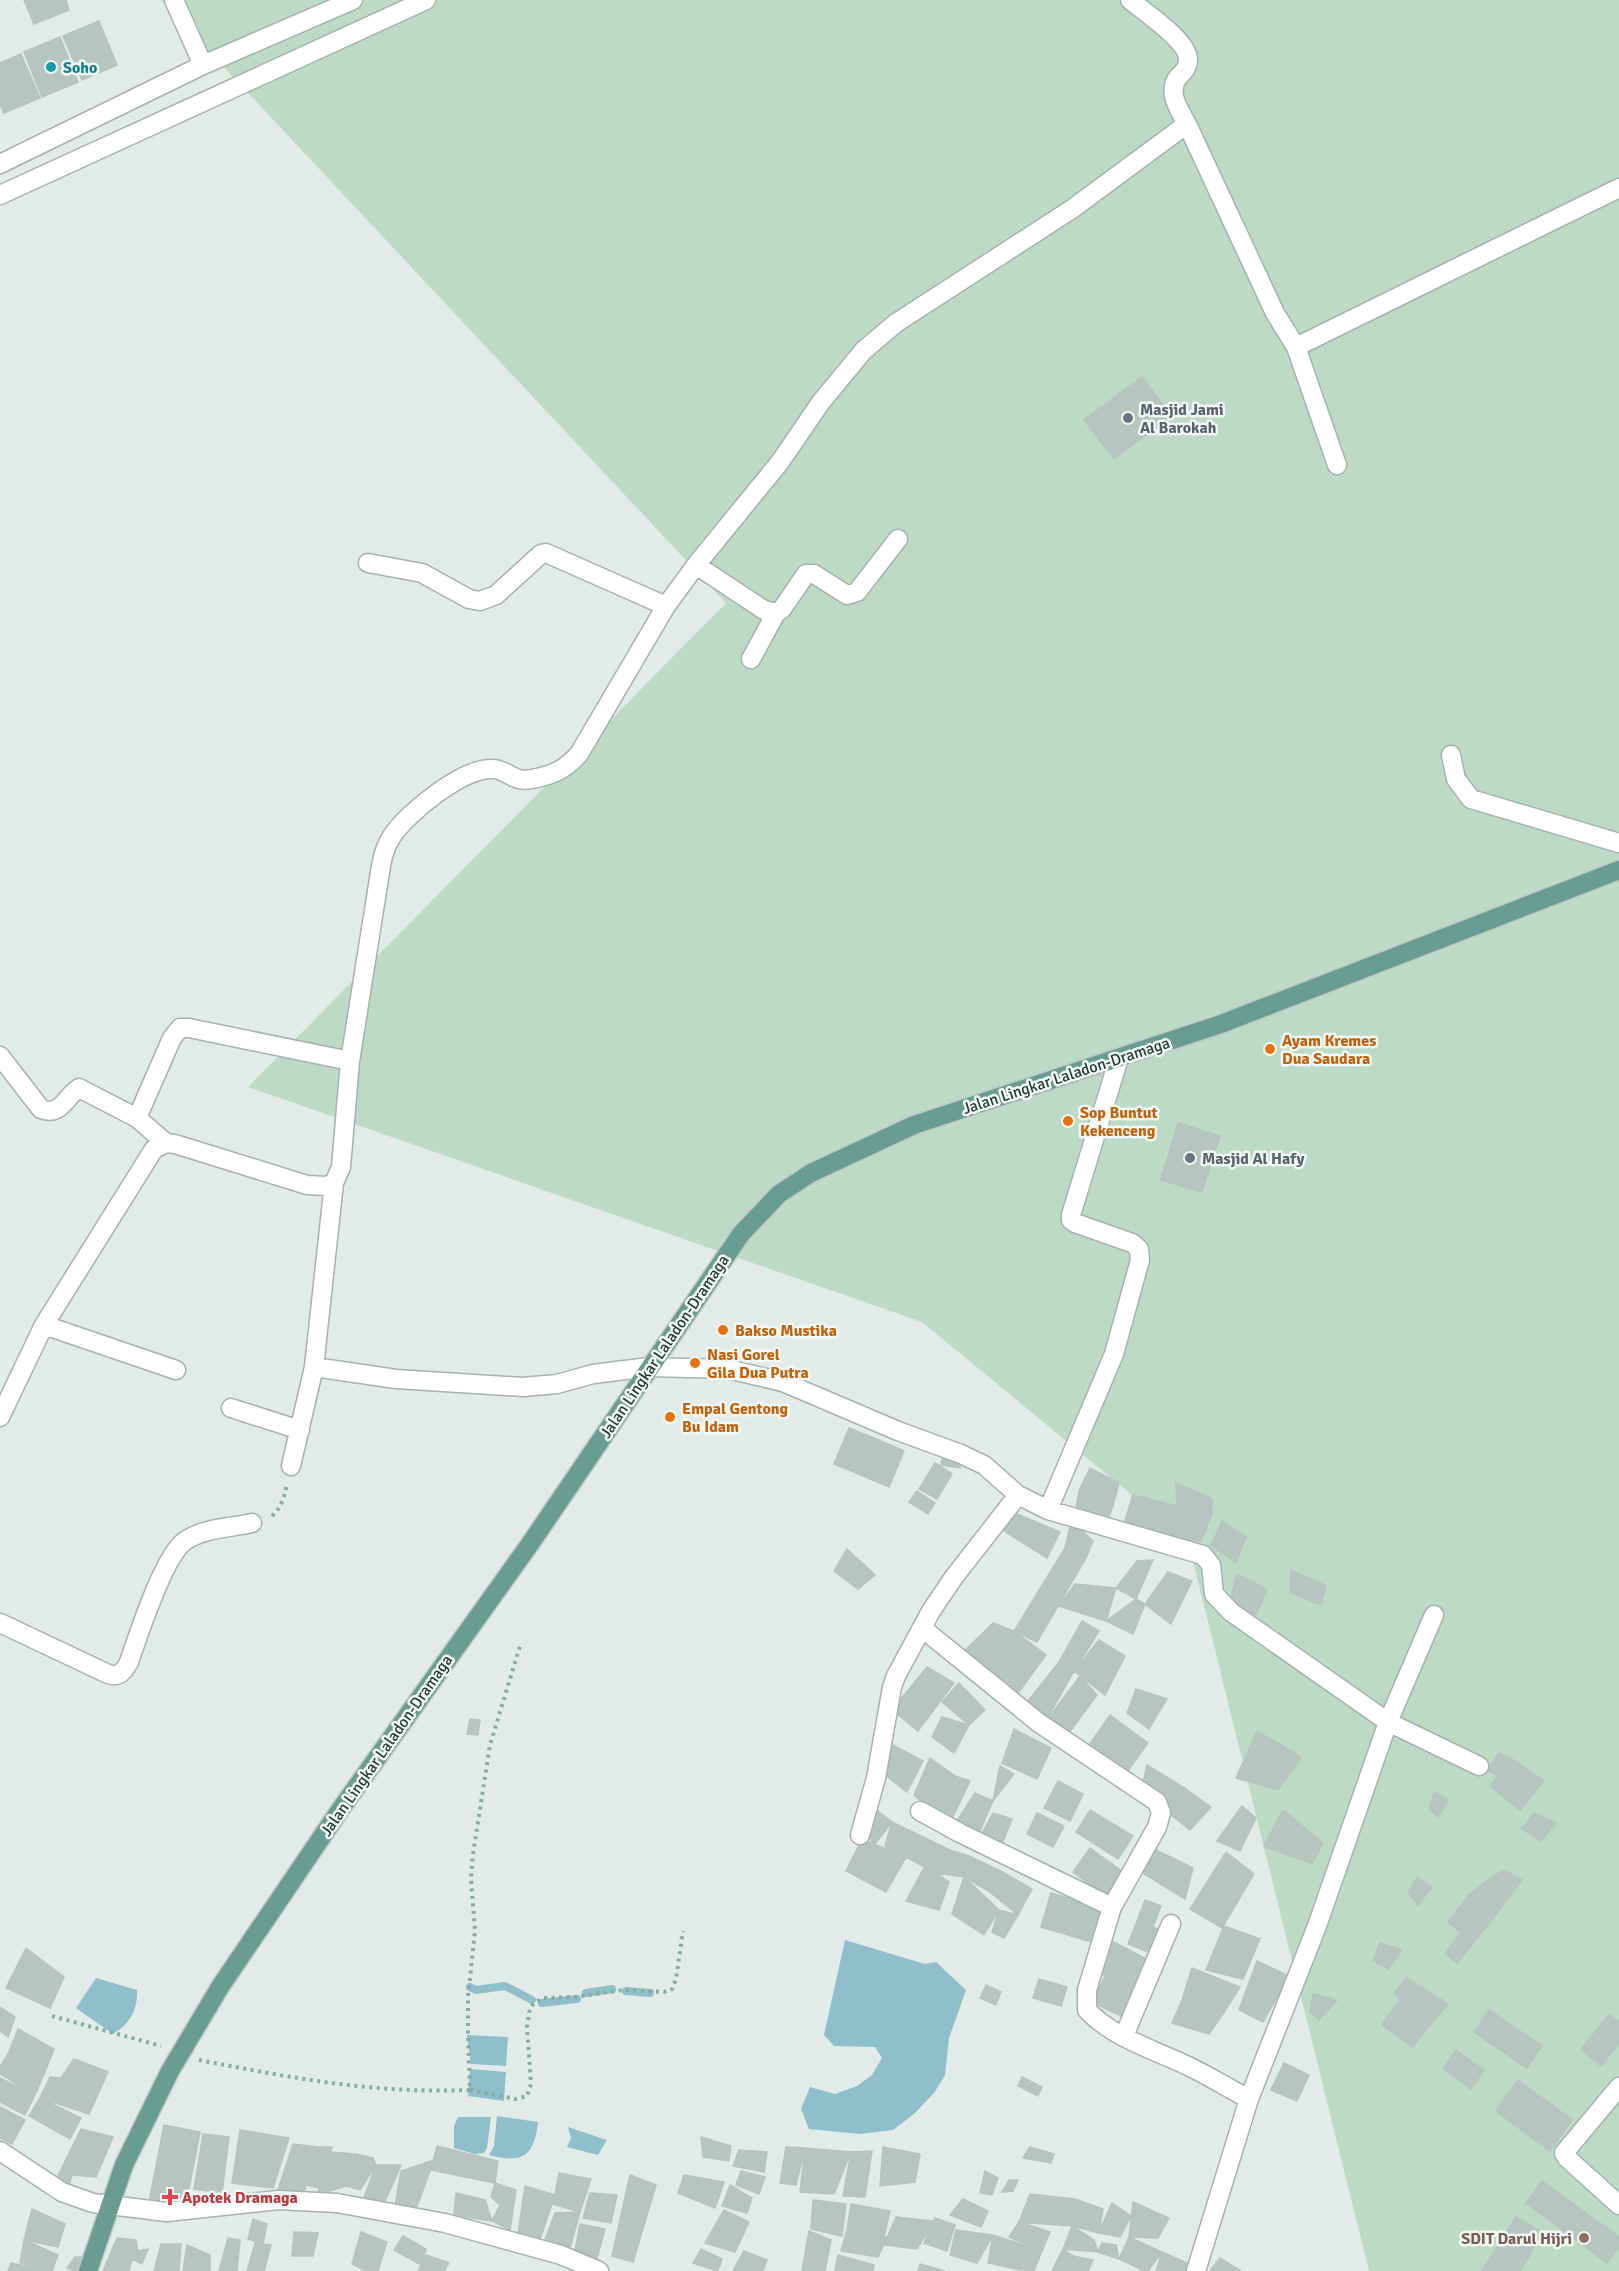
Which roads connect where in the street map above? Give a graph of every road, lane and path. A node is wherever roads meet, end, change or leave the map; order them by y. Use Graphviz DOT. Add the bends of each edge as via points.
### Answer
graph roads {
  1 [pos="174,0"];
  2 [pos="353,0"];
  3 [pos="426,0"];
  4 [pos="1130,0"];
  5 [pos="203,65"];
  6 [pos="1187,124"];
  7 [pos="0,164"];
  8 [pos="1619,188"];
  9 [pos="0,195"];
  10 [pos="1296,347"];
  11 [pos="1337,465"];
  12 [pos="898,540"];
  13 [pos="368,563"];
  14 [pos="696,565"];
  15 [pos="666,606"];
  16 [pos="776,613"];
  17 [pos="751,659"];
  18 [pos="1451,755"];
  19 [pos="1619,843"];
  20 [pos="1619,870"];
  21 [pos="0,1056"];
  22 [pos="1119,1058"];
  23 [pos="350,1061"];
  24 [pos="138,1118"];
  25 [pos="166,1143"];
  26 [pos="334,1183"];
  27 [pos="44,1325"];
  28 [pos="649,1366"];
  29 [pos="314,1367"];
  30 [pos="176,1370"];
  31 [pos="231,1408"];
  32 [pos="0,1418"];
  33 [pos="300,1430"];
  34 [pos="291,1466"];
  35 [pos="1018,1495"];
  36 [pos="1048,1510"];
  37 [pos="252,1523"];
  38 [pos="1434,1616"];
  39 [pos="0,1623"];
  40 [pos="922,1628"];
  41 [pos="520,1646"];
  42 [pos="1388,1722"];
  43 [pos="1479,1767"];
  44 [pos="920,1811"];
  45 [pos="860,1835"];
  46 [pos="1112,1907"];
  47 [pos="1171,1924"];
  48 [pos="682,1931"];
  49 [pos="52,2016"];
  50 [pos="1124,2036"];
  51 [pos="181,2053"];
  52 [pos="1619,2087"];
  53 [pos="470,2090"];
  54 [pos="1249,2100"];
  55 [pos="0,2151"];
  56 [pos="1619,2205"];
  57 [pos="110,2206"];
  58 [pos="88,2271"];
  59 [pos="599,2271"];
  60 [pos="1196,2271"];
  1 -- 5 [label="street"];
  2 -- 5 [label="street"];
  3 -- 9 [label="street"];
  4 -- 6 [label="street" via="1169,32 1186,52 1187,66 1175,81 1173,91"];
  5 -- 7 [label="street"];
  6 -- 10 [label="street" via="1275,313"];
  6 -- 14 [label="street" via="1072,209 896,323 864,350"];
  8 -- 10 [label="street"];
  10 -- 11 [label="street"];
  12 -- 16 [label="street" via="857,592 847,595 814,574 806,574"];
  13 -- 15 [label="street" via="422,573 480,601 496,594 546,553"];
  14 -- 15 [label="street"];
  14 -- 16 [label="street" via="764,610"];
  15 -- 23 [label="street" via="570,764 556,774 522,780 494,769 474,773 423,804 393,835 381,866"];
  16 -- 17 [label="street"];
  18 -- 19 [label="street" via="1456,779 1471,799"];
  20 -- 22 [label="main road, Jalan Lingkar Laladon-Dramaga" via="1221,1024"];
  21 -- 24 [label="street" via="42,1109 56,1110 79,1088"];
  22 -- 28 [label="main road, Jalan Lingkar Laladon-Dramaga" via="914,1125 811,1173 778,1194 741,1234"];
  22 -- 36 [label="street" via="1071,1220 1132,1243 1139,1249 1140,1260 1114,1354"];
  23 -- 24 [label="street" via="180,1028 172,1038"];
  23 -- 26 [label="street" via="341,1167"];
  24 -- 25 [label="street"];
  25 -- 26 [label="street" via="306,1185"];
  25 -- 27 [label="street" via="150,1154"];
  26 -- 29 [label="street"];
  27 -- 30 [label="street"];
  27 -- 32 [label="street"];
  28 -- 29 [label="street" via="523,1387 396,1379"];
  28 -- 35 [label="street" via="727,1369 783,1382 974,1460"];
  28 -- 51 [label="main road, Jalan Lingkar Laladon-Dramaga" via="530,1544 340,1810 220,1987"];
  29 -- 33 [label="street"];
  31 -- 33 [label="street"];
  33 -- 34 [label="street"];
  34 -- 37 [label="path" via="279,1510 263,1522"];
  35 -- 36 [label="street"];
  35 -- 40 [label="street" via="954,1577"];
  36 -- 42 [label="street" via="1203,1555 1211,1564 1214,1594 1224,1606"];
  37 -- 39 [label="street" via="200,1533 177,1548 129,1662 117,1676"];
  38 -- 42 [label="street"];
  40 -- 45 [label="street" via="892,1687 876,1778"];
  40 -- 46 [label="street" via="1039,1723 1157,1802 1161,1813 1157,1827"];
  41 -- 53 [label="path" via="490,1745 473,1854"];
  42 -- 43 [label="street"];
  42 -- 54 [label="street" via="1317,1926"];
  44 -- 46 [label="street"];
  46 -- 50 [label="street" via="1085,2001 1092,2016"];
  47 -- 50 [label="street"];
  48 -- 53 [label="path" via="672,1989 543,1998 530,2008 528,2016 531,2084 527,2096 516,2099"];
  49 -- 51 [label="path"];
  50 -- 54 [label="street"];
  51 -- 53 [label="path" via="198,2060 299,2080 360,2088"];
  51 -- 57 [label="main road, Jalan Lingkar Laladon-Dramaga" via="124,2165"];
  52 -- 56 [label="street" via="1564,2153"];
  54 -- 60 [label="street"];
  55 -- 57 [label="street" via="70,2196"];
  57 -- 58 [label="main road, Jalan Lingkar Laladon-Dramaga"];
  57 -- 59 [label="street" via="168,2212 278,2200 337,2203 445,2223 561,2255"];
}
